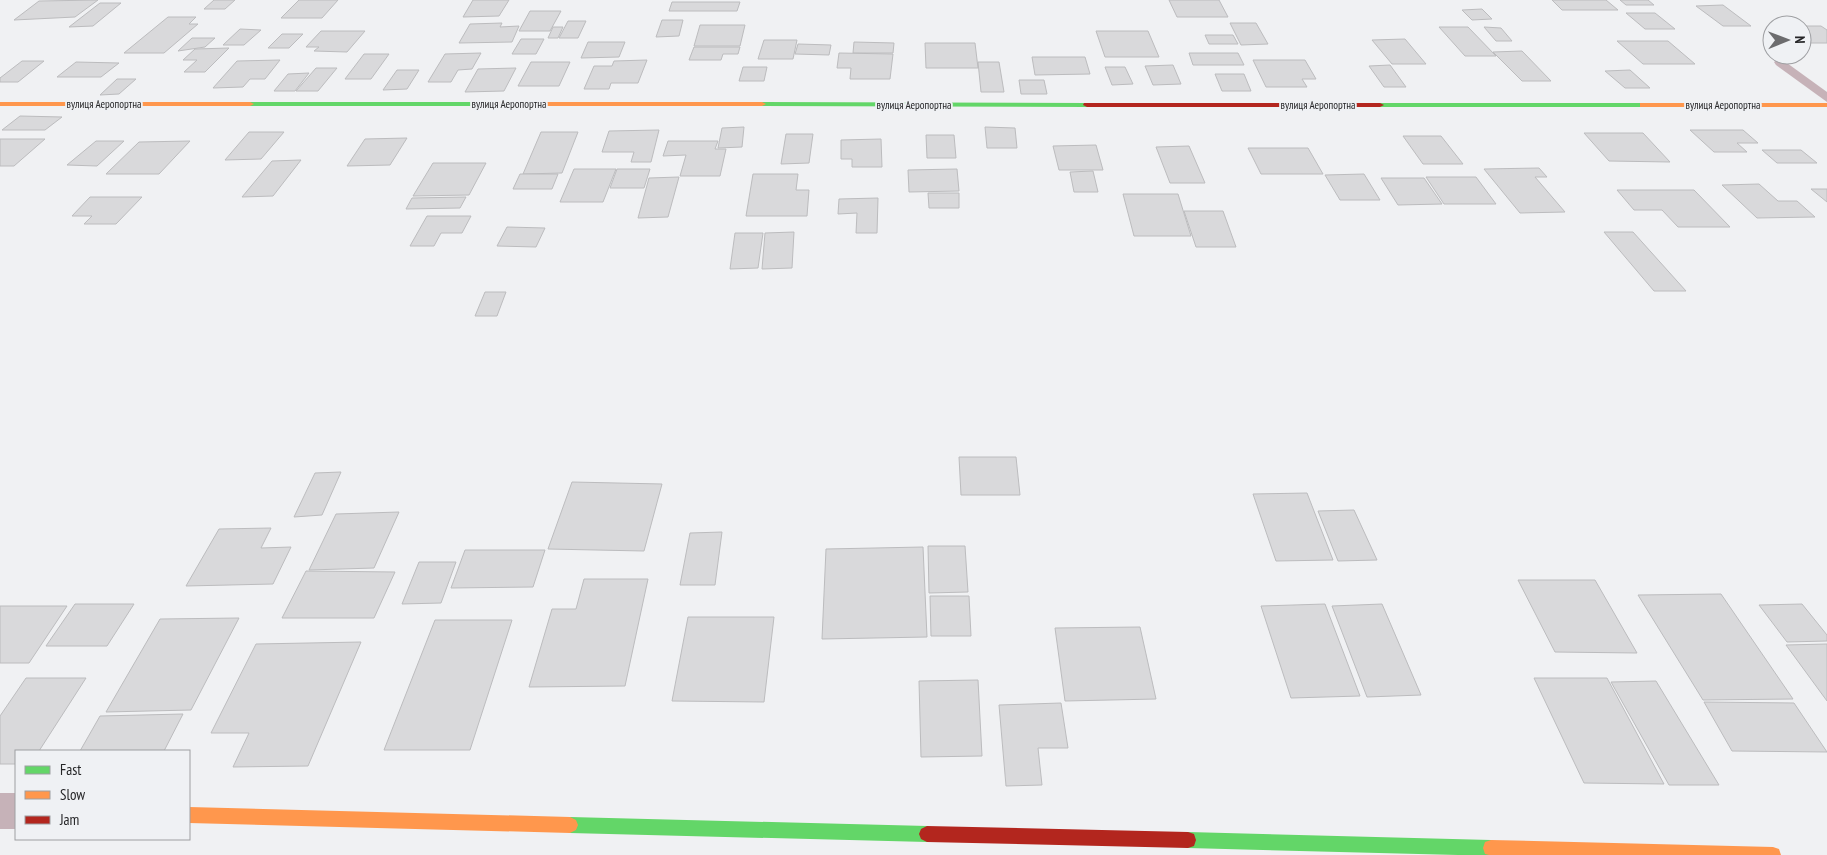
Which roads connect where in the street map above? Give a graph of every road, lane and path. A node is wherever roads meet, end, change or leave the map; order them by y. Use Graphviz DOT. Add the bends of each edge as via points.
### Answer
graph roads {
  1 [pos="1784,65"];
  2 [pos="1827,98"];
  3 [pos="0,104"];
  4 [pos="1827,105"];
  5 [pos="0,810"];
  6 [pos="15,811"];
  7 [pos="190,815"];
  8 [pos="1773,855"];
  1 -- 2 [label="lane"];
  3 -- 4 [label="street, вулиця Аеропортна"];
  5 -- 6 [label="street"];
  7 -- 8 [label="street"];
}
